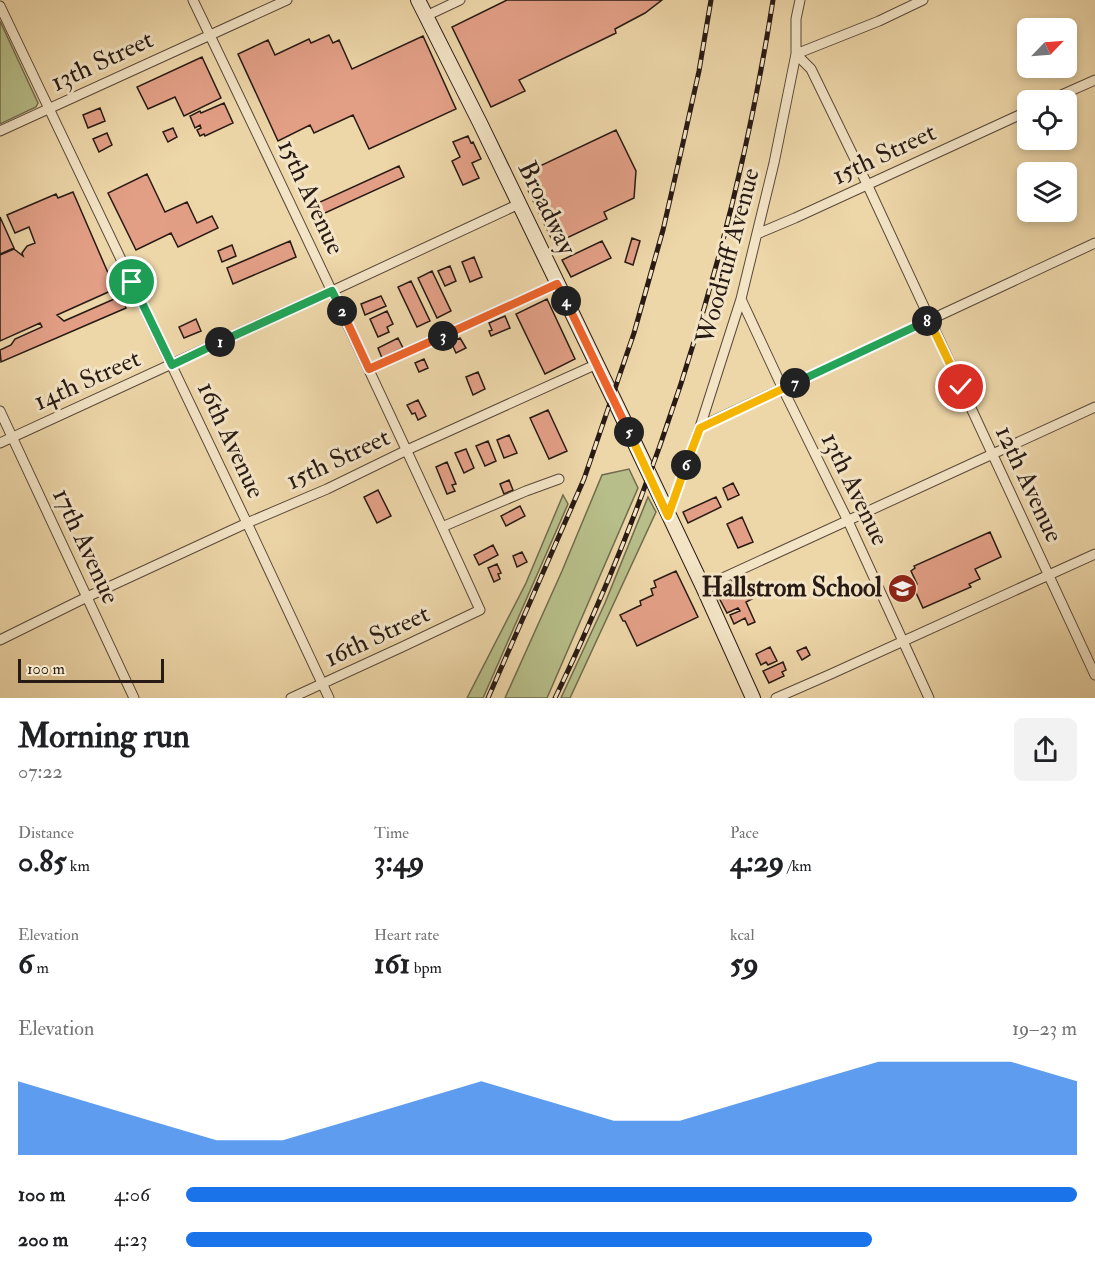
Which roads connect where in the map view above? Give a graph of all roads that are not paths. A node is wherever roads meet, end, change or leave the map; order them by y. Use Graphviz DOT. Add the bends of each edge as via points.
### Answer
graph roads {
  1 [pos="192,0"];
  2 [pos="287,0"];
  3 [pos="418,0"];
  4 [pos="460,0"];
  5 [pos="800,0"];
  6 [pos="923,0"];
  7 [pos="0,6"];
  8 [pos="426,16"];
  9 [pos="209,35"];
  10 [pos="796,54"];
  11 [pos="1095,80"];
  12 [pos="1072,90"];
  13 [pos="50,108"];
  14 [pos="1017,116"];
  15 [pos="0,131"];
  16 [pos="867,184"];
  17 [pos="519,204"];
  18 [pos="757,234"];
  19 [pos="1095,243"];
  20 [pos="557,284"];
  21 [pos="332,291"];
  22 [pos="741,299"];
  23 [pos="929,320"];
  24 [pos="597,364"];
  25 [pos="172,365"];
  26 [pos="369,369"];
  27 [pos="783,389"];
  28 [pos="1095,407"];
  29 [pos="0,411"];
  30 [pos="700,428"];
  31 [pos="12,437"];
  32 [pos="0,443"];
  33 [pos="407,450"];
  34 [pos="992,454"];
  35 [pos="560,478"];
  36 [pos="668,516"];
  37 [pos="848,521"];
  38 [pos="247,523"];
  39 [pos="442,527"];
  40 [pos="1095,554"];
  41 [pos="1048,575"];
  42 [pos="704,587"];
  43 [pos="87,597"];
  44 [pos="480,610"];
  45 [pos="0,640"];
  46 [pos="903,641"];
  47 [pos="1095,675"];
  48 [pos="322,684"];
  49 [pos="134,698"];
  50 [pos="291,698"];
  51 [pos="329,698"];
  52 [pos="753,698"];
  53 [pos="776,698"];
  54 [pos="929,698"];
  1 -- 9 [label="street, 15th Avenue"];
  2 -- 9 [label="street, 13th Street"];
  3 -- 8 [label="main road, Broadway"];
  4 -- 8 [label="street"];
  5 -- 10 [label="street, Woodruff Avenue"];
  6 -- 10 [label="street"];
  7 -- 13 [label="street, 16th Avenue"];
  8 -- 17 [label="main road, Broadway"];
  9 -- 13 [label="street, 13th Street"];
  9 -- 21 [label="street, 15th Avenue"];
  10 -- 16 [label="street, 12th Avenue" via="811,69"];
  10 -- 18 [label="street, Woodruff Avenue"];
  11 -- 12 [label="street"];
  13 -- 15 [label="street, 13th Street"];
  13 -- 25 [label="street, 16th Avenue"];
  14 -- 16 [label="street, 15th Street"];
  16 -- 18 [label="street, 15th Street"];
  16 -- 23 [label="street, 12th Avenue"];
  17 -- 20 [label="main road, Broadway"];
  17 -- 21 [label="street, 14th Street"];
  18 -- 22 [label="street, Woodruff Avenue"];
  19 -- 23 [label="street"];
  20 -- 24 [label="main road, Broadway"];
  20 -- 26 [label="street"];
  21 -- 25 [label="street, 14th Street"];
  21 -- 26 [label="street, 15th Avenue"];
  22 -- 27 [label="street, 13th Avenue"];
  22 -- 30 [label="street, Woodruff Avenue"];
  23 -- 27 [label="street"];
  23 -- 34 [label="street, 12th Avenue"];
  24 -- 33 [label="street, 15th Street"];
  24 -- 36 [label="main road, Broadway"];
  25 -- 31 [label="street, 14th Street"];
  25 -- 38 [label="street, 16th Avenue"];
  26 -- 33 [label="street, 15th Avenue"];
  27 -- 30 [label="street"];
  27 -- 37 [label="street, 13th Avenue"];
  28 -- 34 [label="street"];
  29 -- 31 [label="street, 17th Avenue"];
  30 -- 36 [label="street, Woodruff Avenue"];
  31 -- 32 [label="street, 14th Street"];
  31 -- 43 [label="street, 17th Avenue"];
  33 -- 38 [label="street, 15th Street"];
  33 -- 39 [label="street, 15th Avenue"];
  34 -- 37 [label="street"];
  34 -- 41 [label="street, 12th Avenue"];
  35 -- 39 [label="street"];
  36 -- 42 [label="main road, Broadway"];
  37 -- 42 [label="street"];
  37 -- 46 [label="street, 13th Avenue"];
  38 -- 43 [label="street, 15th Street"];
  38 -- 48 [label="street, 16th Avenue"];
  39 -- 44 [label="street, 15th Avenue"];
  40 -- 41 [label="street"];
  41 -- 46 [label="street"];
  41 -- 47 [label="street, 12th Avenue"];
  42 -- 52 [label="main road, Broadway"];
  43 -- 45 [label="street, 15th Street"];
  43 -- 49 [label="street, 17th Avenue"];
  44 -- 48 [label="street, 16th Street"];
  46 -- 53 [label="street"];
  46 -- 54 [label="street, 13th Avenue"];
  48 -- 50 [label="street, 16th Street"];
  48 -- 51 [label="street, 16th Avenue"];
}
